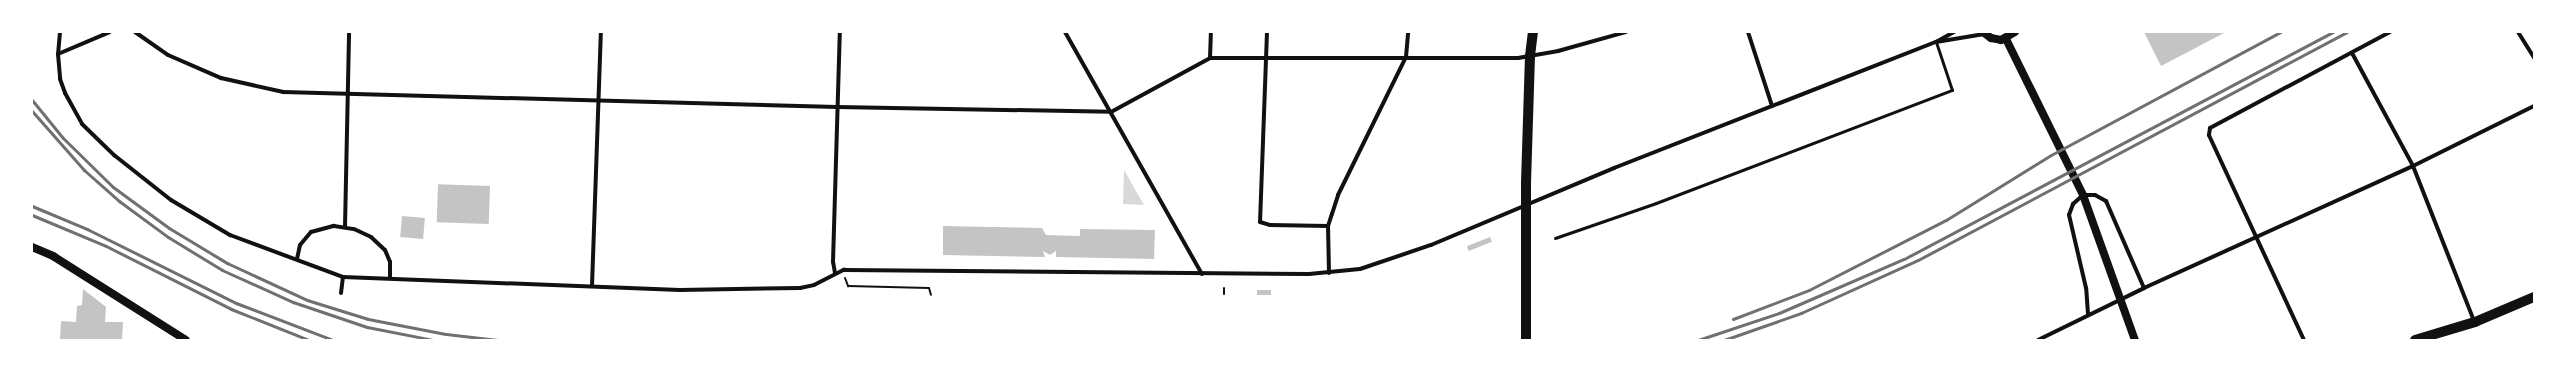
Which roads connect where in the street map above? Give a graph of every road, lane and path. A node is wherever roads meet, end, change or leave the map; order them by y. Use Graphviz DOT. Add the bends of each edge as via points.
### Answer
graph roads {
  1 [pos="60,32"];
  2 [pos="110,32"];
  3 [pos="135,32"];
  4 [pos="349,32"];
  5 [pos="601,32"];
  6 [pos="840,32"];
  7 [pos="1065,32"];
  8 [pos="1211,32"];
  9 [pos="1267,32"];
  10 [pos="1408,32"];
  11 [pos="1533,32"];
  12 [pos="1626,32"];
  13 [pos="1748,32"];
  14 [pos="1954,32"];
  15 [pos="2015,32"];
  16 [pos="2390,32"];
  17 [pos="2518,32"];
  18 [pos="1984,33"];
  19 [pos="2006,38"];
  20 [pos="1936,42"];
  21 [pos="2352,53"];
  22 [pos="58,54"];
  23 [pos="1530,56"];
  24 [pos="1406,57"];
  25 [pos="1210,58"];
  26 [pos="1266,58"];
  27 [pos="2534,58"];
  28 [pos="348,95"];
  29 [pos="598,99"];
  30 [pos="1772,106"];
  31 [pos="2534,106"];
  32 [pos="837,108"];
  33 [pos="1111,112"];
  34 [pos="2414,166"];
  35 [pos="2083,194"];
  36 [pos="1526,206"];
  37 [pos="1328,226"];
  38 [pos="345,227"];
  39 [pos="1555,238"];
  40 [pos="2256,238"];
  41 [pos="32,247"];
  42 [pos="297,259"];
  43 [pos="835,273"];
  44 [pos="1329,273"];
  45 [pos="1202,274"];
  46 [pos="343,277"];
  47 [pos="390,277"];
  48 [pos="592,286"];
  49 [pos="848,286"];
  50 [pos="2144,288"];
  51 [pos="1224,291"];
  52 [pos="1228,291"];
  53 [pos="341,293"];
  54 [pos="931,295"];
  55 [pos="2534,297"];
  56 [pos="2088,314"];
  57 [pos="2475,322"];
  58 [pos="186,340"];
  59 [pos="1526,340"];
  60 [pos="2038,340"];
  61 [pos="2136,340"];
  62 [pos="2304,340"];
  63 [pos="2415,340"];
  1 -- 22 [label="street"];
  2 -- 22 [label="street"];
  3 -- 28 [label="street" via="168,55 220,78 283,92"];
  4 -- 28 [label="street"];
  5 -- 29 [label="street"];
  6 -- 32 [label="street"];
  7 -- 33 [label="street"];
  8 -- 25 [label="street"];
  9 -- 26 [label="street"];
  10 -- 24 [label="street"];
  11 -- 23 [label="main road"];
  12 -- 23 [label="street"];
  13 -- 30 [label="street"];
  14 -- 20 [label="street"];
  15 -- 19 [label="main road"];
  16 -- 21 [label="street"];
  17 -- 27 [label="street"];
  18 -- 19 [label="main road" via="1995,40"];
  18 -- 20 [label="street"];
  19 -- 35 [label="main road"];
  20 -- 30 [label="street"];
  20 -- 39 [label="lane" via="1952,90 1656,203"];
  21 -- 34 [label="street"];
  21 -- 40 [label="street" via="2210,128 2209,135"];
  22 -- 42 [label="street" via="60,79 73,110 82,124 114,156 171,200 209,225"];
  23 -- 24 [label="street"];
  23 -- 36 [label="main road"];
  24 -- 26 [label="street"];
  24 -- 37 [label="street" via="1338,195"];
  25 -- 26 [label="street"];
  25 -- 33 [label="street"];
  26 -- 37 [label="street" via="1260,222 1270,225"];
  28 -- 29 [label="street"];
  28 -- 38 [label="street"];
  29 -- 32 [label="street"];
  29 -- 48 [label="street"];
  30 -- 36 [label="street"];
  31 -- 34 [label="street"];
  32 -- 33 [label="street"];
  32 -- 43 [label="street" via="833,262"];
  33 -- 45 [label="street"];
  34 -- 40 [label="street"];
  34 -- 57 [label="street"];
  35 -- 50 [label="street" via="2106,201"];
  35 -- 56 [label="street" via="2073,204 2069,216 2086,288"];
  35 -- 61 [label="main road"];
  36 -- 44 [label="street" via="1388,262"];
  36 -- 59 [label="main road"];
  37 -- 44 [label="street"];
  38 -- 42 [label="street" via="324,228 306,235 300,245"];
  38 -- 47 [label="street" via="367,234 385,250 390,262"];
  40 -- 50 [label="street"];
  40 -- 62 [label="street"];
  41 -- 58 [label="main road" via="53,256"];
  42 -- 46 [label="street"];
  43 -- 45 [label="street" via="844,270"];
  43 -- 48 [label="street" via="814,285 793,289 680,290"];
  44 -- 45 [label="street"];
  46 -- 47 [label="street"];
  46 -- 53 [label="street"];
  47 -- 48 [label="street"];
  49 -- 54 [label="path" via="929,288"];
  50 -- 56 [label="street"];
  51 -- 52 [label="path"];
  55 -- 57 [label="main road"];
  56 -- 60 [label="street"];
  57 -- 63 [label="main road"];
}
